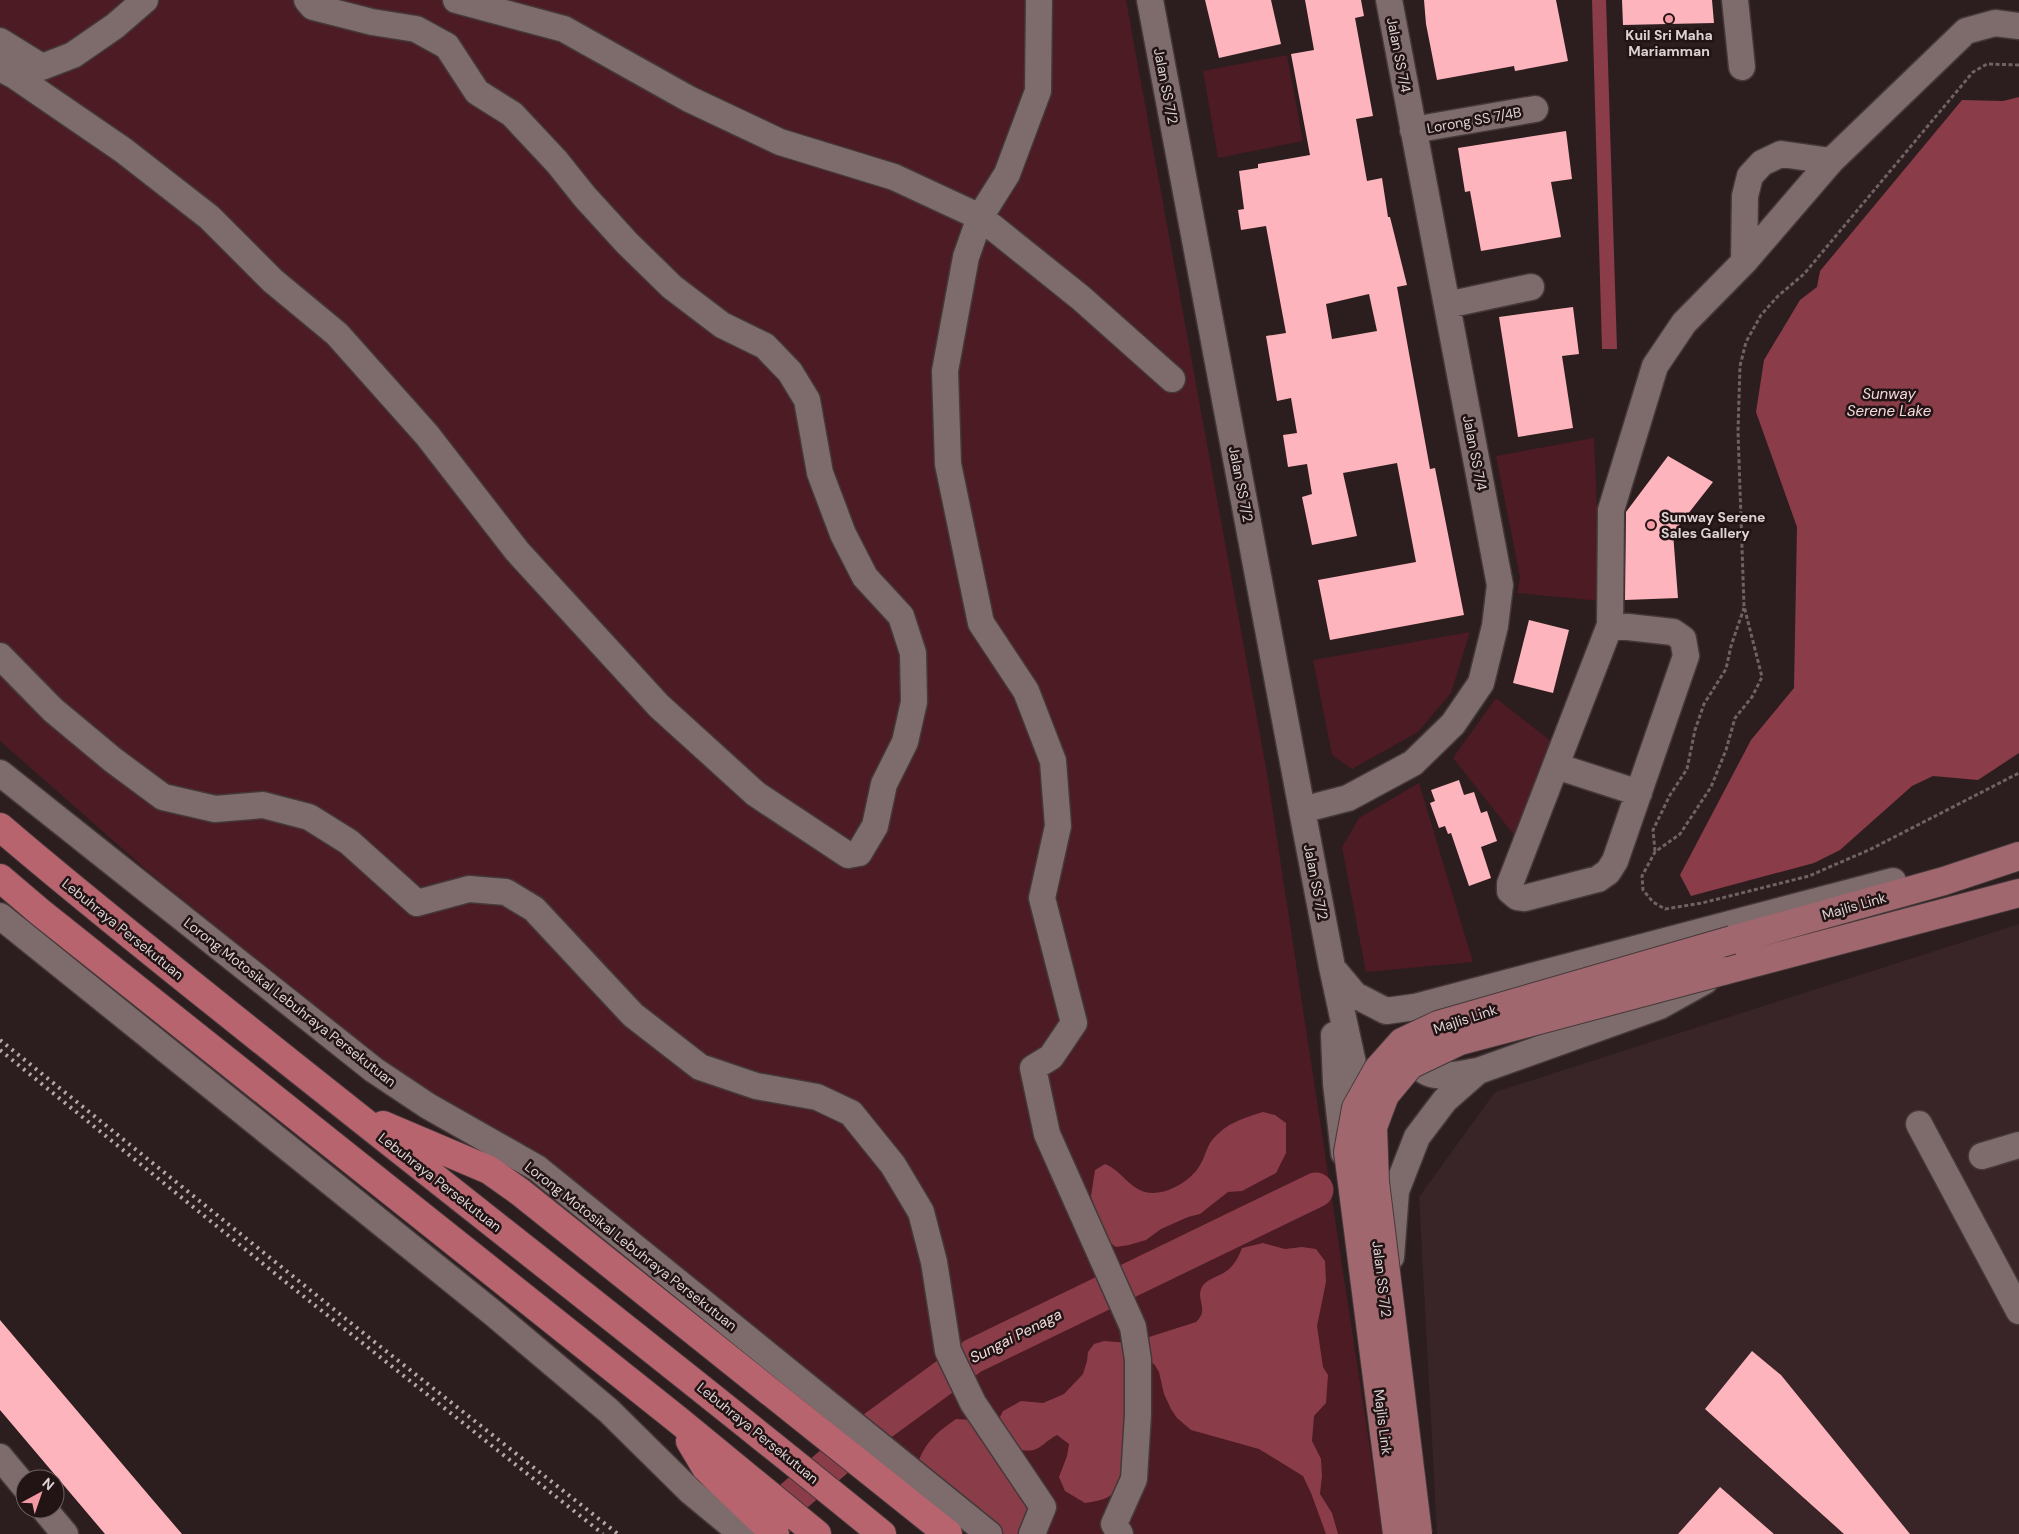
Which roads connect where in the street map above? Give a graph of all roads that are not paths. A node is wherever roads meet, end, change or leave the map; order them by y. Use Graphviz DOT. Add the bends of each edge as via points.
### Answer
graph roads {
  1 [pos="145,0"];
  2 [pos="307,0"];
  3 [pos="456,0"];
  4 [pos="1039,0"];
  5 [pos="1150,0"];
  6 [pos="1389,0"];
  7 [pos="1735,0"];
  8 [pos="2019,26"];
  9 [pos="0,40"];
  10 [pos="1742,67"];
  11 [pos="0,68"];
  12 [pos="1535,109"];
  13 [pos="1414,130"];
  14 [pos="1831,161"];
  15 [pos="980,217"];
  16 [pos="1744,262"];
  17 [pos="1531,287"];
  18 [pos="1447,305"];
  19 [pos="1172,379"];
  20 [pos="1610,625"];
  21 [pos="0,656"];
  22 [pos="1556,766"];
  23 [pos="0,773"];
  24 [pos="1638,793"];
  25 [pos="1302,810"];
  26 [pos="0,827"];
  27 [pos="2016,857"];
  28 [pos="0,878"];
  29 [pos="2019,893"];
  30 [pos="0,916"];
  31 [pos="1332,967"];
  32 [pos="1723,971"];
  33 [pos="1483,991"];
  34 [pos="1478,1071"];
  35 [pos="351,1112"];
  36 [pos="1919,1124"];
  37 [pos="2019,1145"];
  38 [pos="1982,1156"];
  39 [pos="2019,1311"];
  40 [pos="1386,1313"];
  41 [pos="678,1420"];
  42 [pos="0,1457"];
  43 [pos="1406,1462"];
  44 [pos="1380,1464"];
  45 [pos="15,1475"];
  46 [pos="52,1519"];
  47 [pos="880,1533"];
  48 [pos="65,1534"];
  49 [pos="742,1534"];
  50 [pos="774,1534"];
  51 [pos="817,1534"];
  52 [pos="948,1534"];
  53 [pos="989,1534"];
  54 [pos="1032,1534"];
  55 [pos="1120,1534"];
  56 [pos="1388,1534"];
  57 [pos="1397,1534"];
  58 [pos="1416,1534"];
  1 -- 9 [label="street" via="73,55 42,67"];
  2 -- 11 [label="street" via="313,7 416,29 447,46 477,92 512,114 558,162 627,244 672,287 722,325 765,346 790,372 807,400 820,473 843,534 865,577 901,616 913,653 914,702 906,742 884,784 874,826 860,852 848,855 756,794 660,706 518,550 426,435 337,334 273,281 209,217 123,150"];
  3 -- 15 [label="street" via="564,29 689,99 780,142 894,177"];
  4 -- 15 [label="street" via="1038,91 1007,174"];
  5 -- 25 [label="street, Jalan SS 7/2"];
  6 -- 13 [label="street, Jalan SS 7/4"];
  7 -- 10 [label="street"];
  8 -- 14 [label="street" via="1995,22 1966,31"];
  12 -- 13 [label="street, Lorong SS 7/4B"];
  13 -- 18 [label="street, Jalan SS 7/4"];
  14 -- 16 [label="street"];
  14 -- 16 [label="street" via="1781,154 1762,163 1750,176 1745,196"];
  15 -- 19 [label="street" via="1081,298"];
  15 -- 55 [label="street" via="966,257 945,371 948,464 981,623 1026,691 1053,761 1058,826 1042,898 1074,1024 1051,1057 1033,1068 1047,1134 1133,1328 1138,1360 1134,1479 1114,1524"];
  16 -- 20 [label="street" via="1684,323 1655,366 1611,510"];
  17 -- 18 [label="street"];
  18 -- 25 [label="street, Jalan SS 7/4" via="1500,585 1495,626 1481,683 1453,724 1413,763 1348,798"];
  20 -- 22 [label="street"];
  20 -- 24 [label="street" via="1673,632 1683,639 1686,656"];
  21 -- 54 [label="street" via="53,710 163,797 215,809 263,805 309,817 349,842 417,903 470,889 506,892 534,909 634,1015 700,1067 756,1086 817,1097 851,1113 893,1165 921,1212 934,1262 948,1351 973,1403 1043,1507"];
  22 -- 24 [label="street"];
  22 -- 24 [label="street" via="1510,884 1510,891 1517,898 1598,879 1608,872 1615,861"];
  23 -- 53 [label="street, Lorong Motosikal Lebuhraya Persekutuan" via="374,1070 428,1106 537,1168"];
  25 -- 31 [label="street, Jalan SS 7/2"];
  26 -- 35 [label="highway, Lebuhraya Persekutuan" via="63,882"];
  27 -- 33 [label="street" via="1947,867"];
  27 -- 57 [label="main road, Majlis Link, bridge" via="1944,881 1438,1025 1402,1042 1378,1069 1356,1108 1348,1152"];
  28 -- 41 [label="highway"];
  29 -- 32 [label="main road, Majlis Link"];
  30 -- 49 [label="street" via="500,1319 609,1411 690,1491"];
  31 -- 33 [label="street" via="1355,995 1386,1011"];
  31 -- 40 [label="street, Jalan SS 7/2" via="1356,1077"];
  31 -- 44 [label="street, Jalan SS 7/2" via="1336,1083"];
  32 -- 34 [label="street" via="1660,1006"];
  32 -- 58 [label="main road, Majlis Link, bridge" via="1460,1040 1410,1065 1385,1095 1373,1127 1374,1182"];
  33 -- 34 [label="street" via="1444,1007 1422,1025 1411,1040 1419,1066 1431,1074 1444,1076"];
  34 -- 40 [label="street" via="1445,1100 1417,1137 1396,1191"];
  35 -- 47 [label="highway, Lebuhraya Persekutuan" via="748,1424"];
  35 -- 52 [label="highway" via="489,1170"];
  36 -- 39 [label="street"];
  37 -- 38 [label="street"];
  40 -- 43 [label="street, Jalan SS 7/2"];
  41 -- 50 [label="highway" via="706,1468"];
  41 -- 51 [label="highway"];
  42 -- 45 [label="street"];
  43 -- 44 [label="street"];
  43 -- 58 [label="street, Jalan SS 7/2"];
  44 -- 56 [label="street, Jalan SS 7/2"];
  46 -- 48 [label="street"];
}
